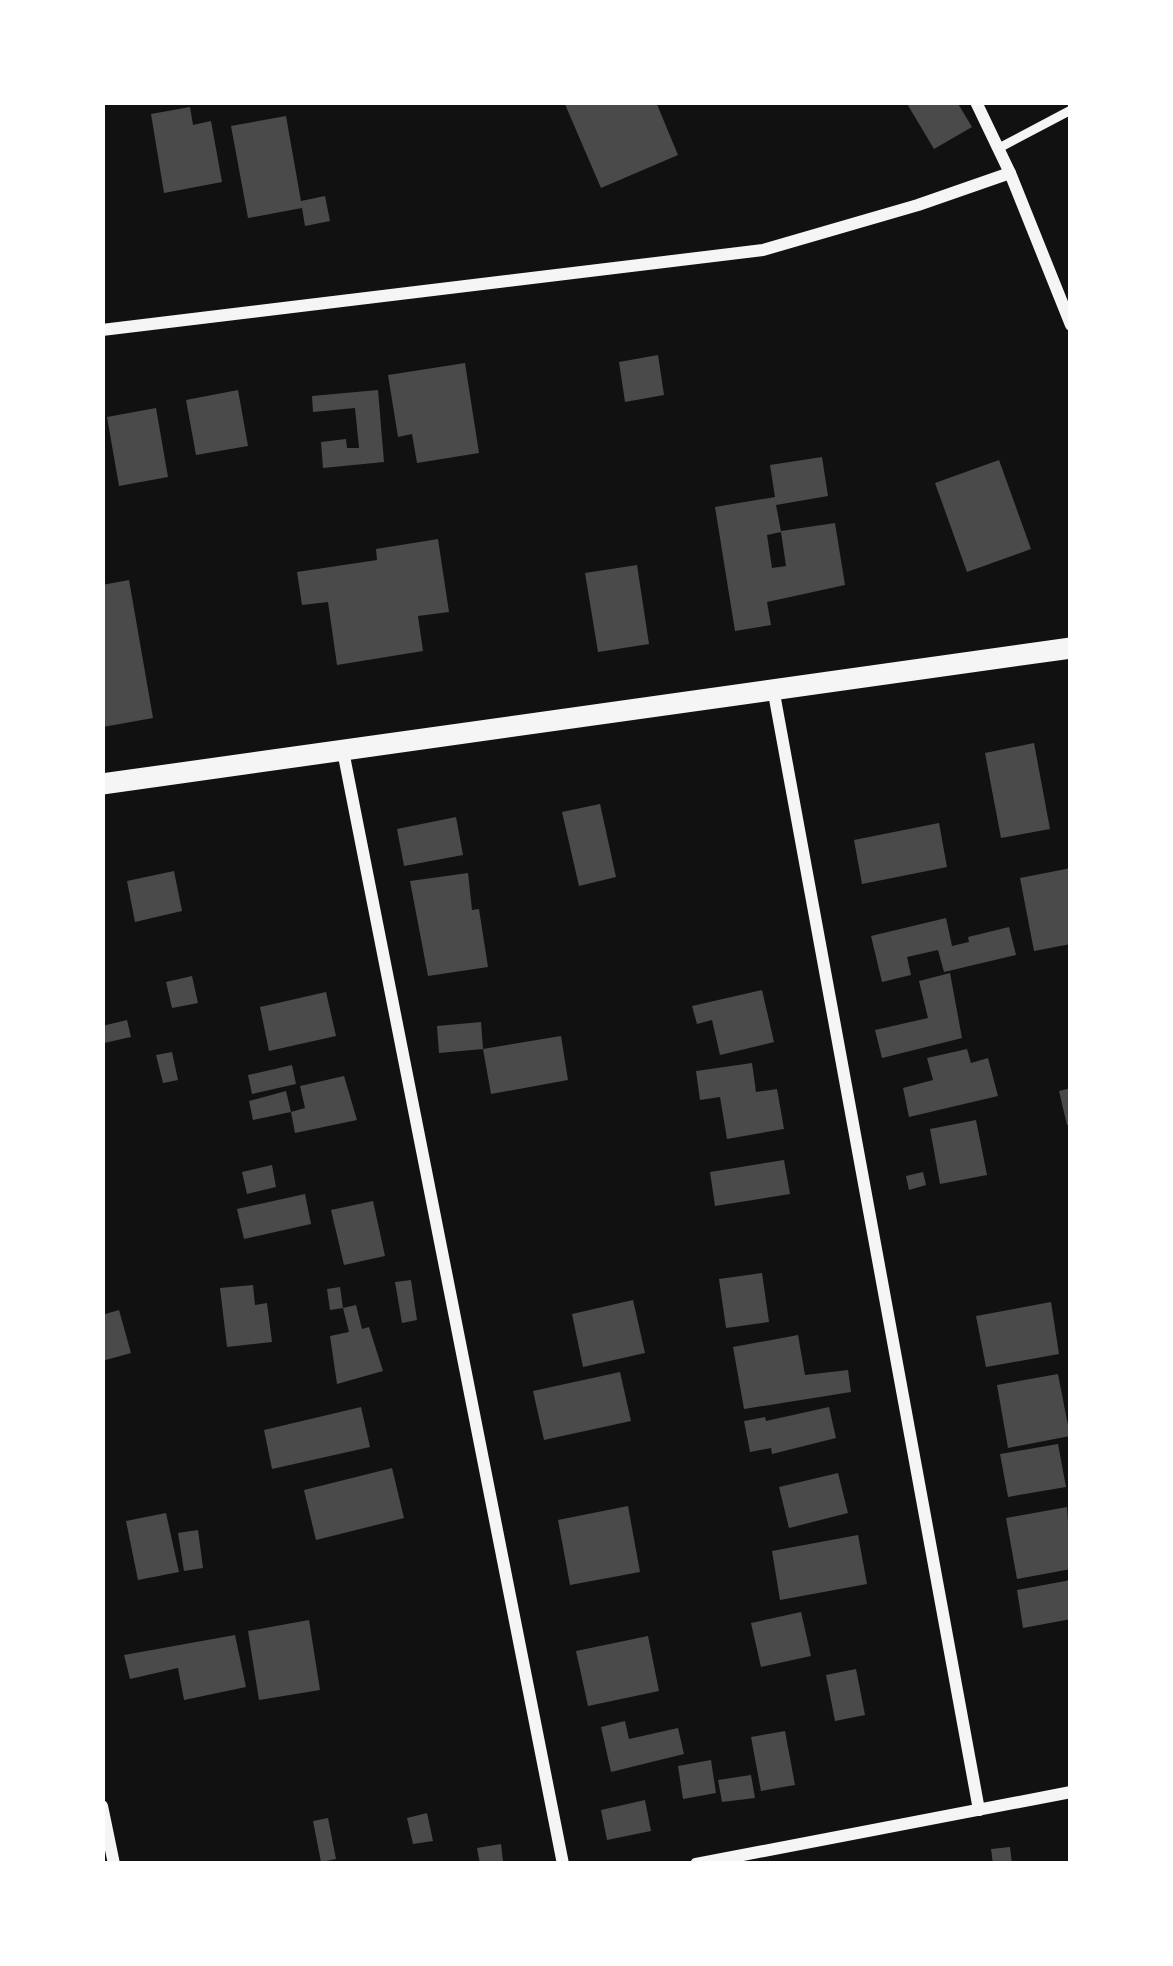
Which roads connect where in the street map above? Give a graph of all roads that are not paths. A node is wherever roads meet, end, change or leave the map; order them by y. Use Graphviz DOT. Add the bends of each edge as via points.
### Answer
graph roads {
  1 [pos="976,102"];
  2 [pos="1071,110"];
  3 [pos="999,148"];
  4 [pos="1010,173"];
  5 [pos="1071,325"];
  6 [pos="102,330"];
  7 [pos="1071,648"];
  8 [pos="773,688"];
  9 [pos="343,751"];
  10 [pos="102,784"];
  11 [pos="1071,1792"];
  12 [pos="102,1806"];
  13 [pos="979,1810"];
  14 [pos="114,1864"];
  15 [pos="563,1864"];
  16 [pos="696,1864"];
  1 -- 3 [label="street"];
  2 -- 3 [label="lane"];
  3 -- 4 [label="street"];
  4 -- 5 [label="street"];
  4 -- 6 [label="street" via="763,250"];
  7 -- 8 [label="street"];
  8 -- 9 [label="street"];
  8 -- 13 [label="street"];
  9 -- 10 [label="street"];
  9 -- 15 [label="street"];
  11 -- 13 [label="street"];
  12 -- 14 [label="street"];
  13 -- 16 [label="street"];
}
